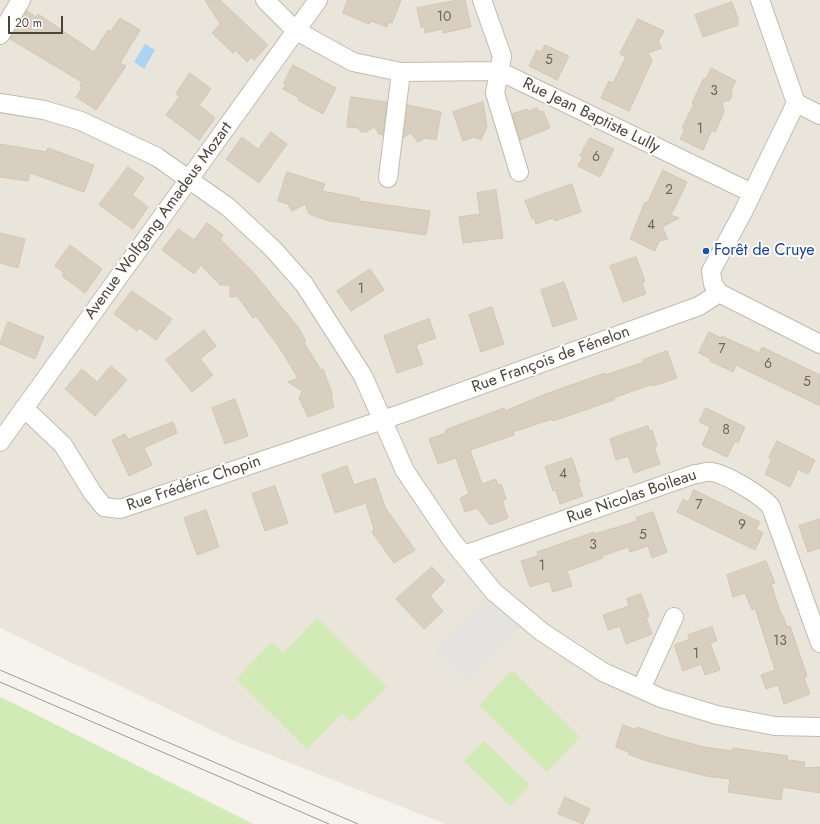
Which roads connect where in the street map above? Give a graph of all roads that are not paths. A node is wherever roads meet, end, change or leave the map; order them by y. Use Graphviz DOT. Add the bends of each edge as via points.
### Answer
graph roads {
  1 [pos="21,0"];
  2 [pos="265,0"];
  3 [pos="318,0"];
  4 [pos="482,0"];
  5 [pos="760,0"];
  6 [pos="296,30"];
  7 [pos="0,35"];
  8 [pos="499,71"];
  9 [pos="401,72"];
  10 [pos="0,103"];
  11 [pos="796,103"];
  12 [pos="820,115"];
  13 [pos="519,172"];
  14 [pos="388,178"];
  15 [pos="190,179"];
  16 [pos="752,193"];
  17 [pos="719,293"];
  18 [pos="820,344"];
  19 [pos="24,408"];
  20 [pos="381,420"];
  21 [pos="0,442"];
  22 [pos="464,555"];
  23 [pos="674,617"];
  24 [pos="820,643"];
  25 [pos="641,689"];
  26 [pos="820,727"];
  1 -- 7 [label="street"];
  2 -- 6 [label="street"];
  3 -- 6 [label="street, Avenue Wolfgang Amadeus Mozart"];
  4 -- 8 [label="street" via="502,56"];
  5 -- 11 [label="street"];
  6 -- 9 [label="street" via="353,62"];
  6 -- 15 [label="street, Avenue Wolfgang Amadeus Mozart"];
  8 -- 9 [label="street"];
  8 -- 13 [label="street" via="495,93"];
  8 -- 16 [label="street, Rue Jean Baptiste Lully"];
  9 -- 14 [label="street"];
  10 -- 15 [label="street" via="44,110 81,121 157,157"];
  11 -- 12 [label="street"];
  11 -- 16 [label="street"];
  15 -- 19 [label="street, Avenue Wolfgang Amadeus Mozart"];
  15 -- 20 [label="street" via="228,207 304,284 363,376"];
  16 -- 17 [label="street" via="711,271 713,284"];
  17 -- 18 [label="street"];
  17 -- 20 [label="street, Rue François de Fénelon" via="699,306"];
  19 -- 20 [label="street, Rue Frédéric Chopin" via="63,445 92,492 104,506 120,509"];
  19 -- 21 [label="street, Avenue Wolfgang Amadeus Mozart"];
  20 -- 22 [label="street" via="405,471 452,542"];
  22 -- 24 [label="street, Rue Nicolas Boileau" via="695,474 711,472 736,482 765,500 770,507"];
  22 -- 25 [label="street" via="494,592 542,632 603,672"];
  23 -- 25 [label="street"];
  25 -- 26 [label="street" via="661,698 718,715 775,726"];
}
